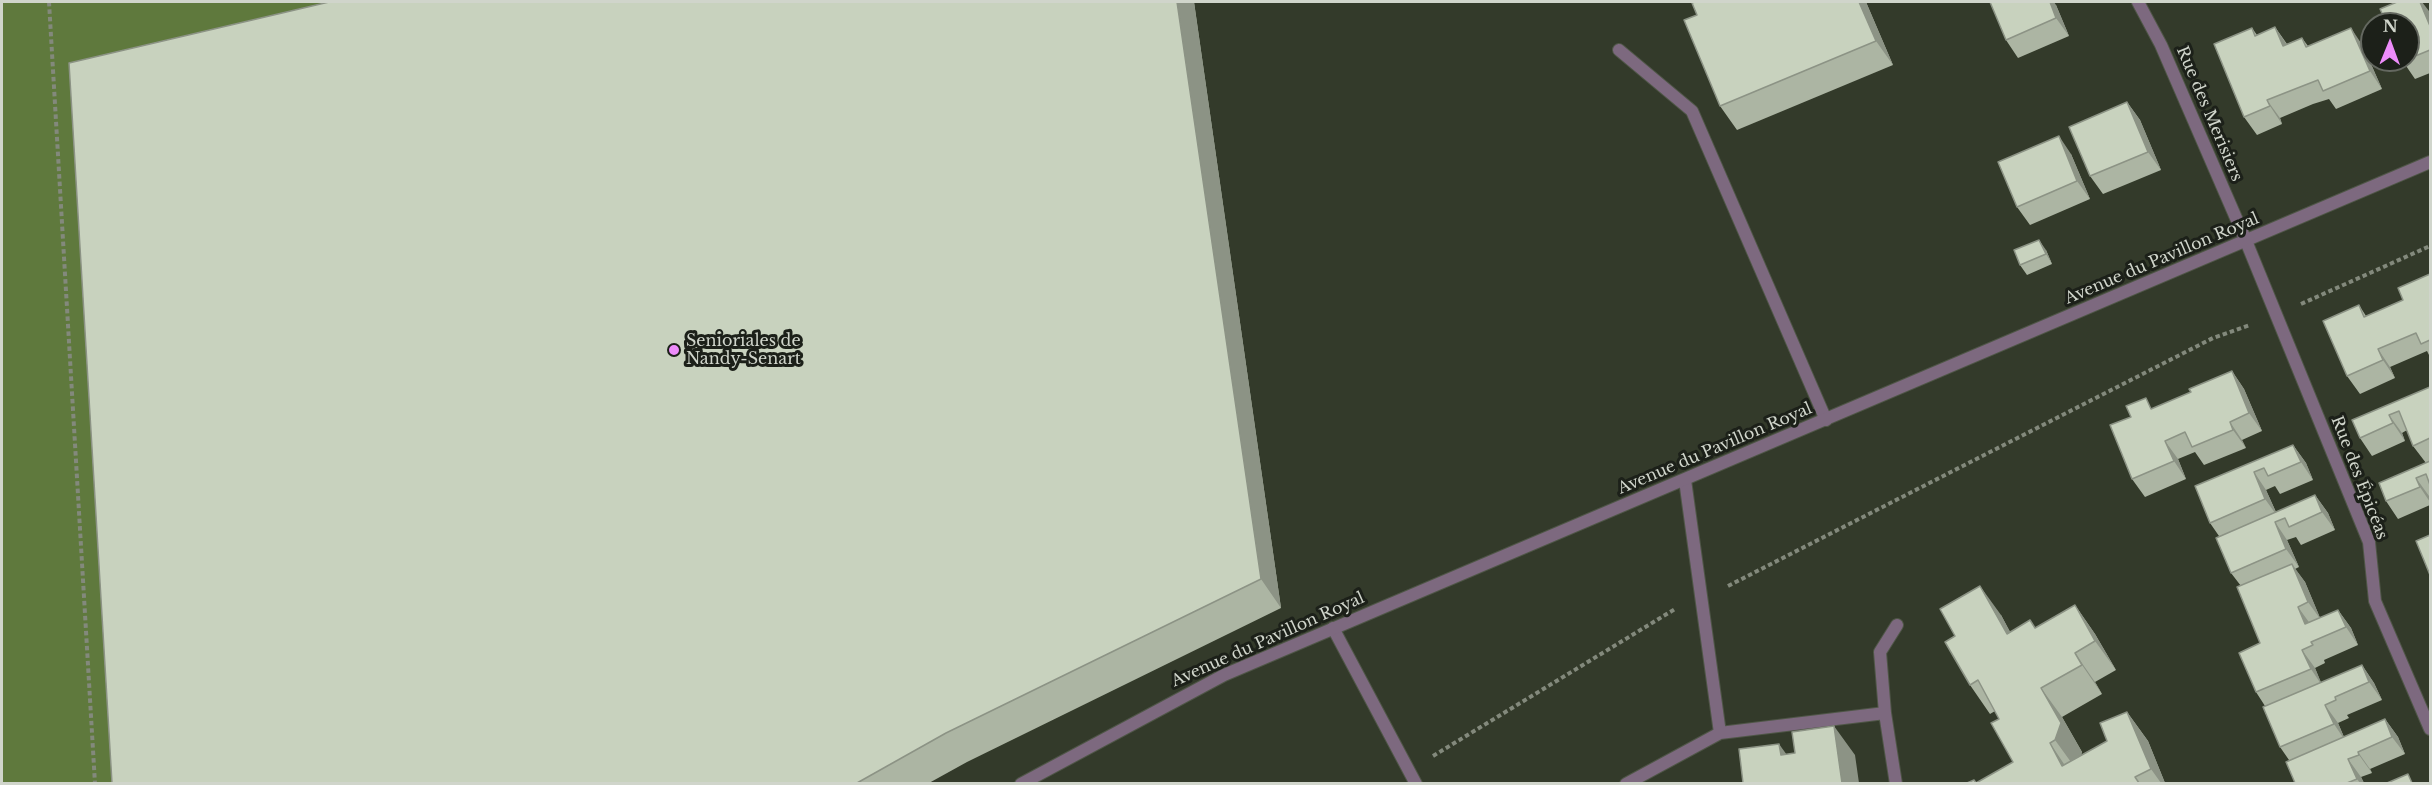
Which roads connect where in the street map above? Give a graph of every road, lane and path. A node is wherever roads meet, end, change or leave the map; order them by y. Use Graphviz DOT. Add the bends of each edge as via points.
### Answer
graph roads {
  1 [pos="50,2"];
  2 [pos="2138,2"];
  3 [pos="1619,50"];
  4 [pos="2430,162"];
  5 [pos="2246,241"];
  6 [pos="2430,246"];
  7 [pos="2276,315"];
  8 [pos="1826,420"];
  9 [pos="1685,480"];
  10 [pos="1701,594"];
  11 [pos="1897,625"];
  12 [pos="1333,628"];
  13 [pos="1885,713"];
  14 [pos="2430,729"];
  15 [pos="1720,733"];
  16 [pos="1409,770"];
  17 [pos="95,783"];
  18 [pos="1021,783"];
  19 [pos="1416,783"];
  20 [pos="1626,783"];
  21 [pos="1896,783"];
  1 -- 17 [label="path"];
  2 -- 5 [label="street, Rue des Merisiers" via="2161,45"];
  3 -- 8 [label="street" via="1692,111"];
  4 -- 5 [label="street, Avenue du Pavillon Royal"];
  5 -- 7 [label="street, Rue des Épicéas"];
  5 -- 8 [label="street, Avenue du Pavillon Royal"];
  6 -- 7 [label="path"];
  7 -- 10 [label="path" via="2213,338 1725,587"];
  7 -- 14 [label="street, Rue des Épicéas" via="2369,542 2375,601"];
  8 -- 9 [label="street, Avenue du Pavillon Royal"];
  9 -- 10 [label="street"];
  9 -- 12 [label="street, Avenue du Pavillon Royal"];
  10 -- 15 [label="street"];
  10 -- 16 [label="path"];
  11 -- 13 [label="street" via="1880,652"];
  12 -- 16 [label="street"];
  12 -- 18 [label="street, Avenue du Pavillon Royal" via="1224,675"];
  13 -- 15 [label="street"];
  13 -- 21 [label="street"];
  15 -- 20 [label="street"];
  16 -- 19 [label="street"];
}
